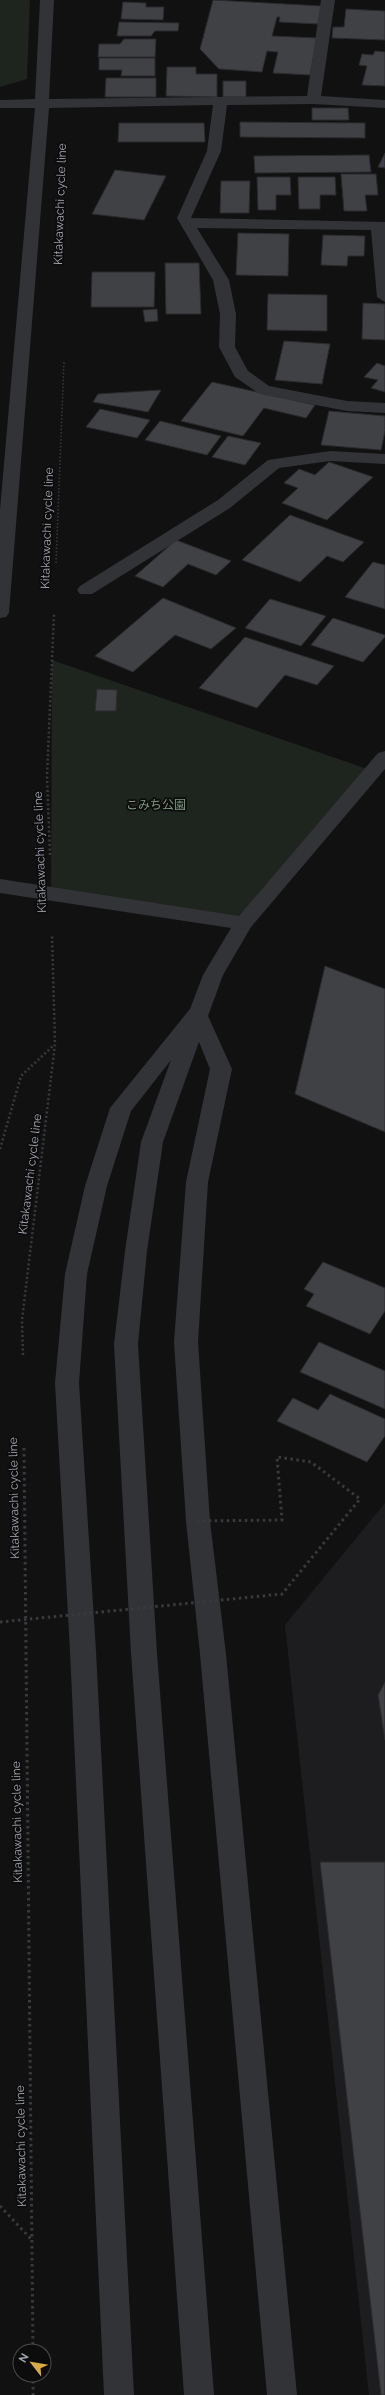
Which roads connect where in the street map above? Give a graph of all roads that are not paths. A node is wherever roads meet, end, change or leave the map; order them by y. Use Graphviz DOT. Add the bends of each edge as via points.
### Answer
graph roads {
  1 [pos="47,0"];
  2 [pos="328,0"];
  3 [pos="313,100"];
  4 [pos="221,101"];
  5 [pos="42,103"];
  6 [pos="0,104"];
  7 [pos="385,104"];
  8 [pos="188,223"];
  9 [pos="381,226"];
  10 [pos="385,297"];
  11 [pos="385,408"];
  12 [pos="385,459"];
  13 [pos="86,590"];
  14 [pos="0,614"];
  15 [pos="385,757"];
  16 [pos="0,886"];
  17 [pos="244,923"];
  18 [pos="197,1014"];
  19 [pos="119,2395"];
  20 [pos="199,2395"];
  21 [pos="282,2395"];
  1 -- 5 [label="street"];
  2 -- 3 [label="street"];
  3 -- 4 [label="street"];
  3 -- 7 [label="street"];
  4 -- 5 [label="street"];
  4 -- 8 [label="street" via="214,151 184,218"];
  5 -- 6 [label="street"];
  5 -- 14 [label="street"];
  8 -- 9 [label="street"];
  8 -- 11 [label="street" via="221,280 228,314 227,347 241,374 264,390 347,406"];
  9 -- 10 [label="street"];
  12 -- 13 [label="street" via="330,456 274,464 224,504"];
  15 -- 17 [label="street"];
  16 -- 17 [label="street"];
  17 -- 18 [label="street" via="213,975"];
  18 -- 19 [label="street" via="121,1108 96,1186 76,1274 67,1383"];
  18 -- 20 [label="street" via="152,1142 126,1344 145,1669"];
  18 -- 21 [label="street" via="221,1069 197,1182 186,1342 198,1521 213,1654"];
}
